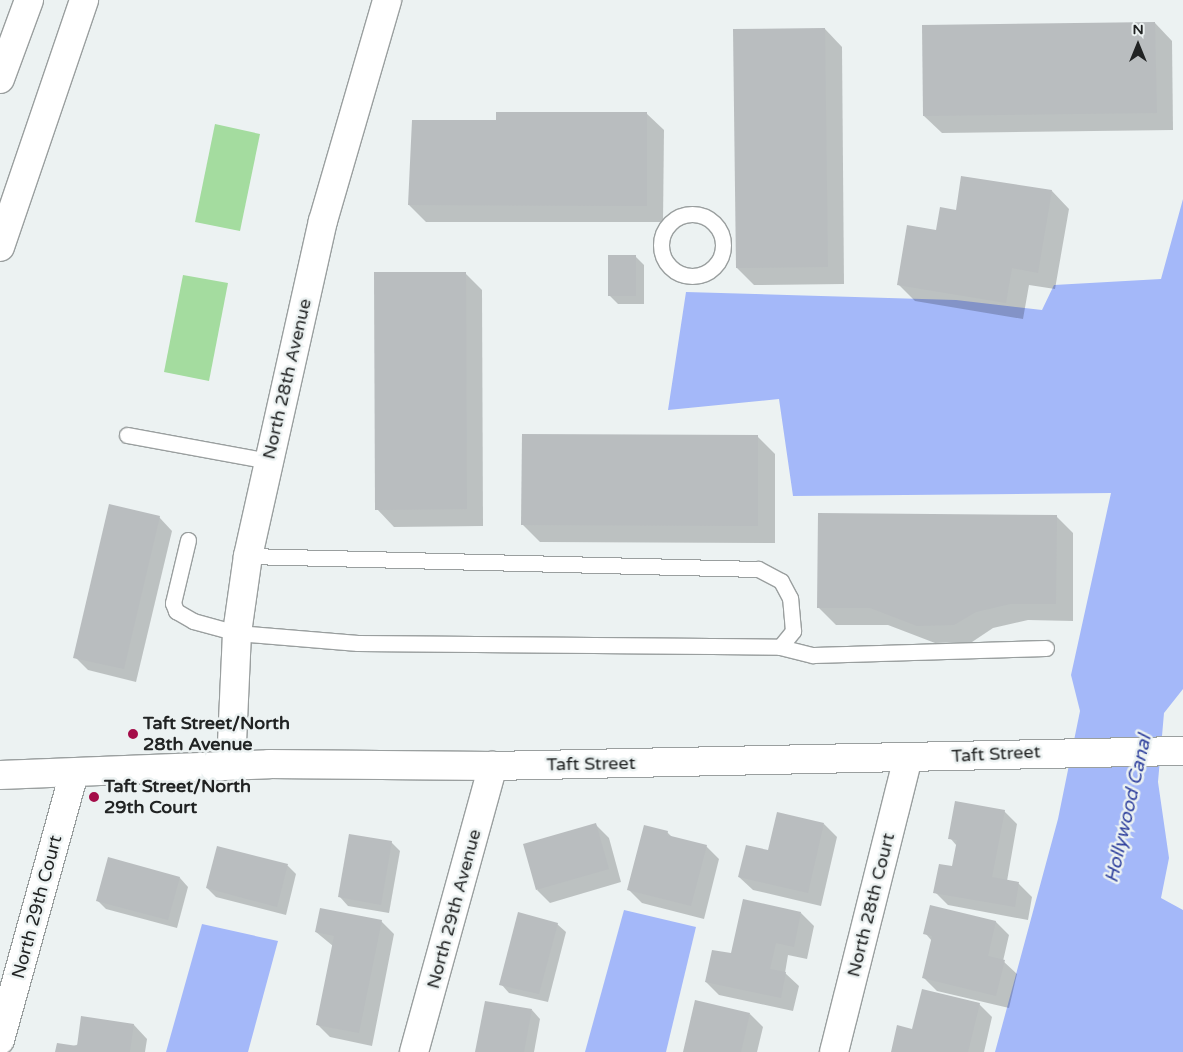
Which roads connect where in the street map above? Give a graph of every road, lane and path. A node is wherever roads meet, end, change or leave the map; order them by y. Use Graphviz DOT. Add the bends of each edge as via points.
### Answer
graph roads {
  1 [pos="29,0"];
  2 [pos="84,0"];
  3 [pos="387,0"];
  4 [pos="0,79"];
  5 [pos="661,241"];
  6 [pos="0,247"];
  7 [pos="127,435"];
  8 [pos="268,461"];
  9 [pos="188,540"];
  10 [pos="248,556"];
  11 [pos="237,633"];
  12 [pos="780,647"];
  13 [pos="1046,648"];
  14 [pos="1182,751"];
  15 [pos="908,758"];
  16 [pos="231,766"];
  17 [pos="493,766"];
  18 [pos="74,773"];
  19 [pos="0,775"];
  20 [pos="0,1040"];
  21 [pos="414,1052"];
  22 [pos="834,1052"];
  1 -- 4 [label="main road"];
  2 -- 6 [label="main road"];
  3 -- 8 [label="main road, North 28th Avenue" via="323,221"];
  5 -- 5 [label="lane" via="661,252 668,265 691,276 710,270 721,254 723,244 716,226 698,215 679,217 670,223"];
  7 -- 8 [label="lane"];
  8 -- 10 [label="main road, North 28th Avenue"];
  9 -- 11 [label="lane" via="174,603 176,611 193,621"];
  10 -- 11 [label="main road, North 28th Avenue"];
  10 -- 12 [label="lane" via="758,569 781,581 790,598 793,631"];
  11 -- 12 [label="lane" via="358,642"];
  11 -- 16 [label="main road, North 28th Avenue"];
  12 -- 13 [label="lane" via="813,655"];
  14 -- 15 [label="main road, Taft Street" via="1063,751"];
  15 -- 17 [label="main road, Taft Street"];
  15 -- 22 [label="main road, North 28th Court"];
  16 -- 17 [label="main road, Taft Street"];
  16 -- 18 [label="main road, Taft Street"];
  17 -- 21 [label="main road, North 29th Avenue"];
  18 -- 19 [label="main road, Taft Street"];
  18 -- 20 [label="main road, North 29th Court"];
}
